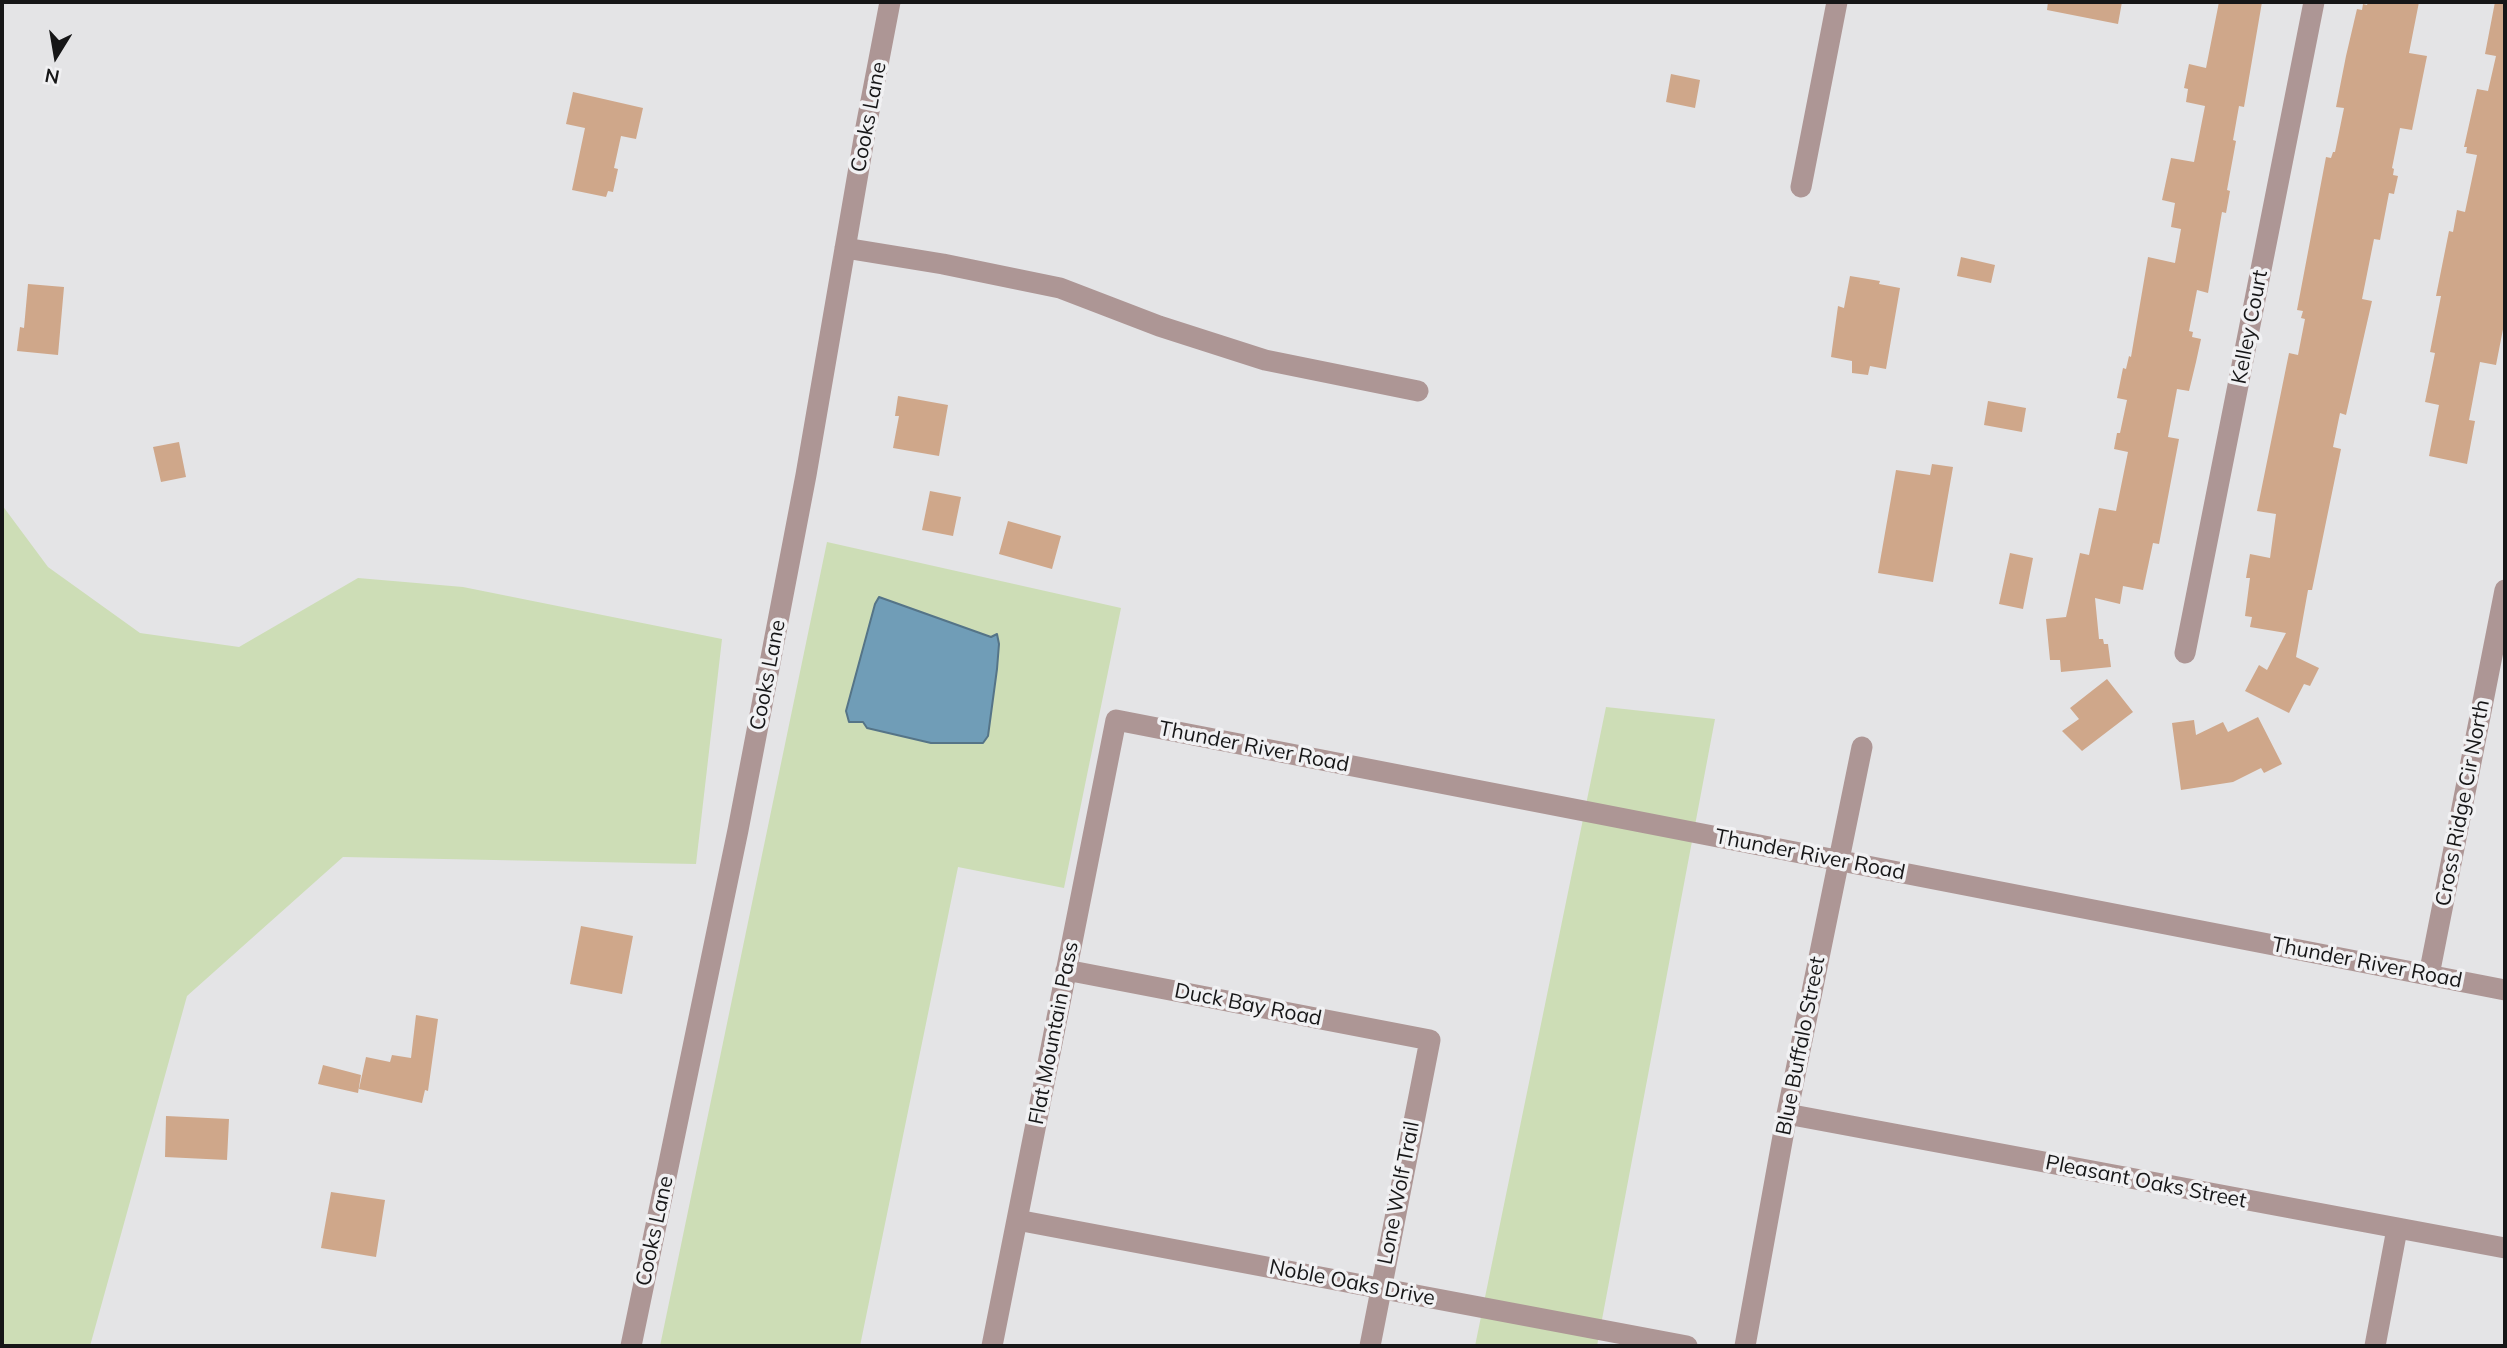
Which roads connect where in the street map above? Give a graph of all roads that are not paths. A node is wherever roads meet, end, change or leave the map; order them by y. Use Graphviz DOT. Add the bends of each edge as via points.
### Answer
graph roads {
  1 [pos="890,2"];
  2 [pos="1837,2"];
  3 [pos="2314,2"];
  4 [pos="1801,187"];
  5 [pos="845,248"];
  6 [pos="1418,391"];
  7 [pos="2505,590"];
  8 [pos="2185,653"];
  9 [pos="1116,720"];
  10 [pos="1862,747"];
  11 [pos="1838,860"];
  12 [pos="1066,970"];
  13 [pos="2429,975"];
  14 [pos="2505,990"];
  15 [pos="1430,1040"];
  16 [pos="1787,1114"];
  17 [pos="1017,1220"];
  18 [pos="2397,1229"];
  19 [pos="2505,1248"];
  20 [pos="1381,1289"];
  21 [pos="631,1346"];
  22 [pos="992,1346"];
  23 [pos="1370,1346"];
  24 [pos="1687,1346"];
  25 [pos="1745,1346"];
  26 [pos="2375,1346"];
  1 -- 5 [label="street, Cooks Lane"];
  2 -- 4 [label="street"];
  3 -- 8 [label="street, Kelley Court"];
  5 -- 6 [label="street" via="1060,288 1265,360"];
  5 -- 21 [label="street, Cooks Lane" via="738,830"];
  7 -- 13 [label="street, Cross Ridge Cir North"];
  9 -- 11 [label="street, Thunder River Road"];
  9 -- 12 [label="street, Flat Mountain Pass"];
  10 -- 11 [label="street, Blue Buffalo Street"];
  11 -- 13 [label="street, Thunder River Road"];
  11 -- 16 [label="street, Blue Buffalo Street"];
  12 -- 15 [label="street, Duck Bay Road"];
  12 -- 17 [label="street, Flat Mountain Pass"];
  13 -- 14 [label="street, Thunder River Road"];
  15 -- 20 [label="street, Lone Wolf Trail"];
  16 -- 18 [label="street, Pleasant Oaks Street"];
  16 -- 25 [label="street, Blue Buffalo Street"];
  17 -- 20 [label="street, Noble Oaks Drive"];
  17 -- 22 [label="street, Flat Mountain Pass"];
  18 -- 19 [label="street, Pleasant Oaks Street"];
  18 -- 26 [label="street"];
  20 -- 23 [label="street, Lone Wolf Trail"];
  20 -- 24 [label="street, Noble Oaks Drive"];
}
